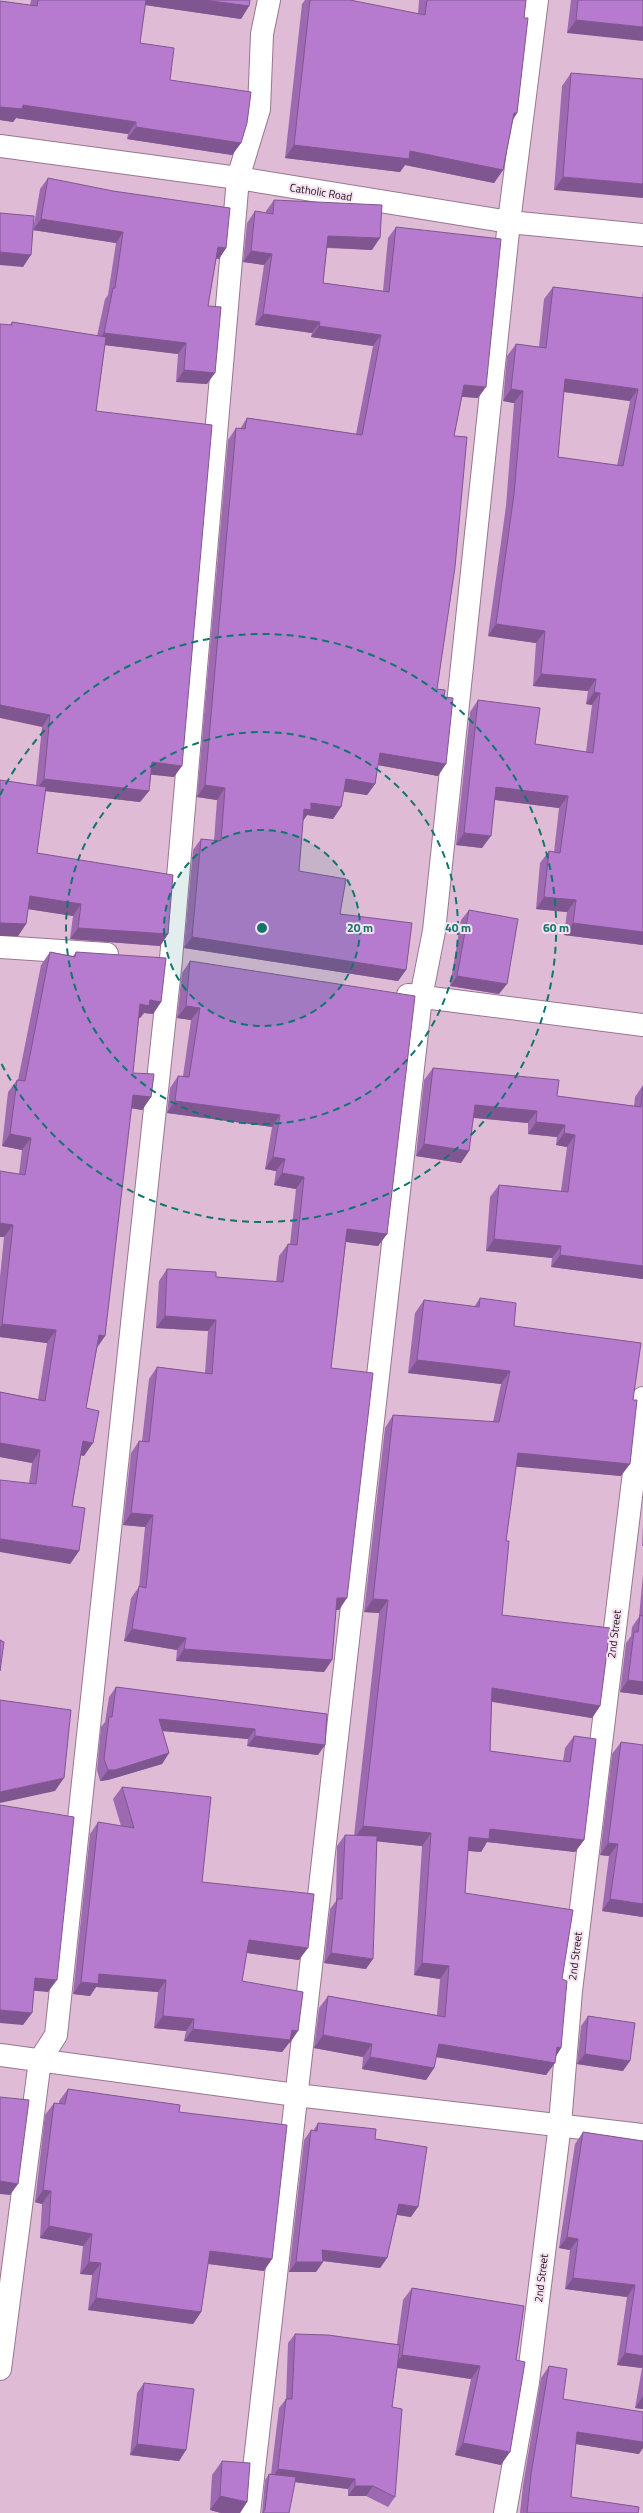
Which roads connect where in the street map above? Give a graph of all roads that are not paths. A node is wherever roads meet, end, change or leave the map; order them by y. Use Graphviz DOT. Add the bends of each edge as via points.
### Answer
graph roads {
  1 [pos="269,0"];
  2 [pos="537,0"];
  3 [pos="0,146"];
  4 [pos="238,178"];
  5 [pos="510,222"];
  6 [pos="643,235"];
  7 [pos="0,946"];
  8 [pos="124,955"];
  9 [pos="147,957"];
  10 [pos="171,959"];
  11 [pos="194,962"];
  12 [pos="390,992"];
  13 [pos="421,997"];
  14 [pos="643,1025"];
  15 [pos="643,1398"];
  16 [pos="0,2055"];
  17 [pos="40,2060"];
  18 [pos="296,2095"];
  19 [pos="560,2124"];
  20 [pos="643,2135"];
  21 [pos="0,2369"];
  22 [pos="248,2513"];
  23 [pos="505,2513"];
  1 -- 4 [label="street" via="262,34 259,109"];
  2 -- 5 [label="street"];
  3 -- 4 [label="street, Catholic Road"];
  4 -- 5 [label="street, Catholic Road"];
  4 -- 10 [label="street"];
  5 -- 6 [label="street, Catholic Road"];
  5 -- 13 [label="street" via="434,924"];
  7 -- 8 [label="street"];
  9 -- 10 [label="street"];
  10 -- 11 [label="street"];
  10 -- 17 [label="street" via="56,2035"];
  12 -- 13 [label="street"];
  13 -- 14 [label="street"];
  13 -- 18 [label="street"];
  15 -- 19 [label="street, 2nd Street" via="571,1991"];
  16 -- 17 [label="street"];
  17 -- 18 [label="street"];
  17 -- 21 [label="street"];
  18 -- 19 [label="street"];
  18 -- 22 [label="street"];
  19 -- 20 [label="street"];
  19 -- 23 [label="street, 2nd Street" via="528,2382"];
}
